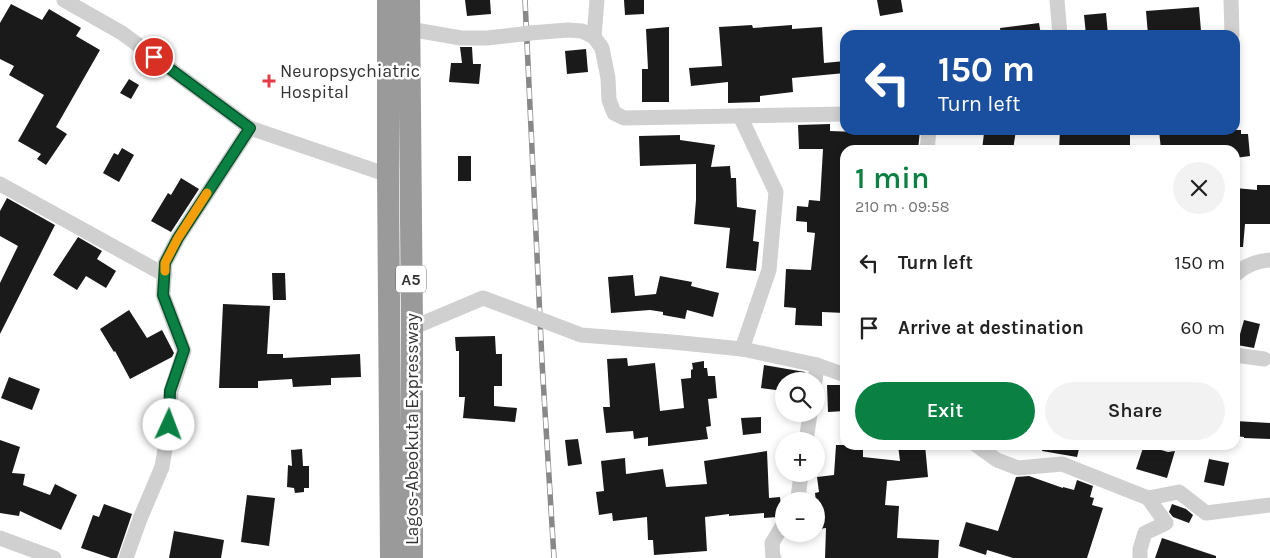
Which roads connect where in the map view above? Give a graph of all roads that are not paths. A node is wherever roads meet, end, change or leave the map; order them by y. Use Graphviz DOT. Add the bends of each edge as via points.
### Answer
graph roads {
  1 [pos="64,0"];
  2 [pos="388,0"];
  3 [pos="409,0"];
  4 [pos="597,0"];
  5 [pos="1057,0"];
  6 [pos="1231,0"];
  7 [pos="409,29"];
  8 [pos="1060,30"];
  9 [pos="1232,30"];
  10 [pos="594,37"];
  11 [pos="840,114"];
  12 [pos="740,116"];
  13 [pos="250,128"];
  14 [pos="388,175"];
  15 [pos="0,184"];
  16 [pos="1270,260"];
  17 [pos="1240,270"];
  18 [pos="165,275"];
  19 [pos="412,328"];
  20 [pos="742,349"];
  21 [pos="1240,356"];
  22 [pos="1264,359"];
  23 [pos="817,365"];
  24 [pos="816,372"];
  25 [pos="840,373"];
  26 [pos="983,450"];
  27 [pos="1148,498"];
  28 [pos="1270,505"];
  29 [pos="0,538"];
  30 [pos="775,538"];
  31 [pos="54,558"];
  32 [pos="126,558"];
  33 [pos="391,558"];
  34 [pos="412,558"];
  35 [pos="774,558"];
  36 [pos="1140,558"];
  1 -- 13 [label="street" via="122,33"];
  2 -- 14 [label="highway, Lagos-Abeokuta Expressway / A5"];
  3 -- 7 [label="highway, Lagos-Abeokuta Expressway / A5"];
  4 -- 10 [label="street"];
  5 -- 8 [label="street"];
  6 -- 9 [label="street"];
  7 -- 10 [label="street" via="461,38 568,30 582,31"];
  7 -- 19 [label="highway, Lagos-Abeokuta Expressway / A5"];
  10 -- 12 [label="street" via="602,48 614,113 624,118"];
  11 -- 12 [label="street"];
  12 -- 20 [label="street" via="776,192 769,270"];
  13 -- 14 [label="street"];
  13 -- 18 [label="street" via="178,238 165,263"];
  14 -- 33 [label="highway, Lagos-Abeokuta Expressway / A5"];
  15 -- 18 [label="street"];
  16 -- 17 [label="street"];
  18 -- 32 [label="street" via="163,295 184,350 170,391 169,425 162,467"];
  19 -- 20 [label="street" via="483,298 582,335"];
  19 -- 34 [label="highway, Lagos-Abeokuta Expressway / A5"];
  20 -- 23 [label="street"];
  21 -- 22 [label="street"];
  23 -- 24 [label="street"];
  23 -- 25 [label="street"];
  26 -- 27 [label="street" via="1018,468 1062,464"];
  27 -- 28 [label="street" via="1179,492 1206,513"];
  27 -- 36 [label="street" via="1166,523 1145,533"];
  29 -- 31 [label="street"];
  30 -- 35 [label="street" via="772,543"];
}
